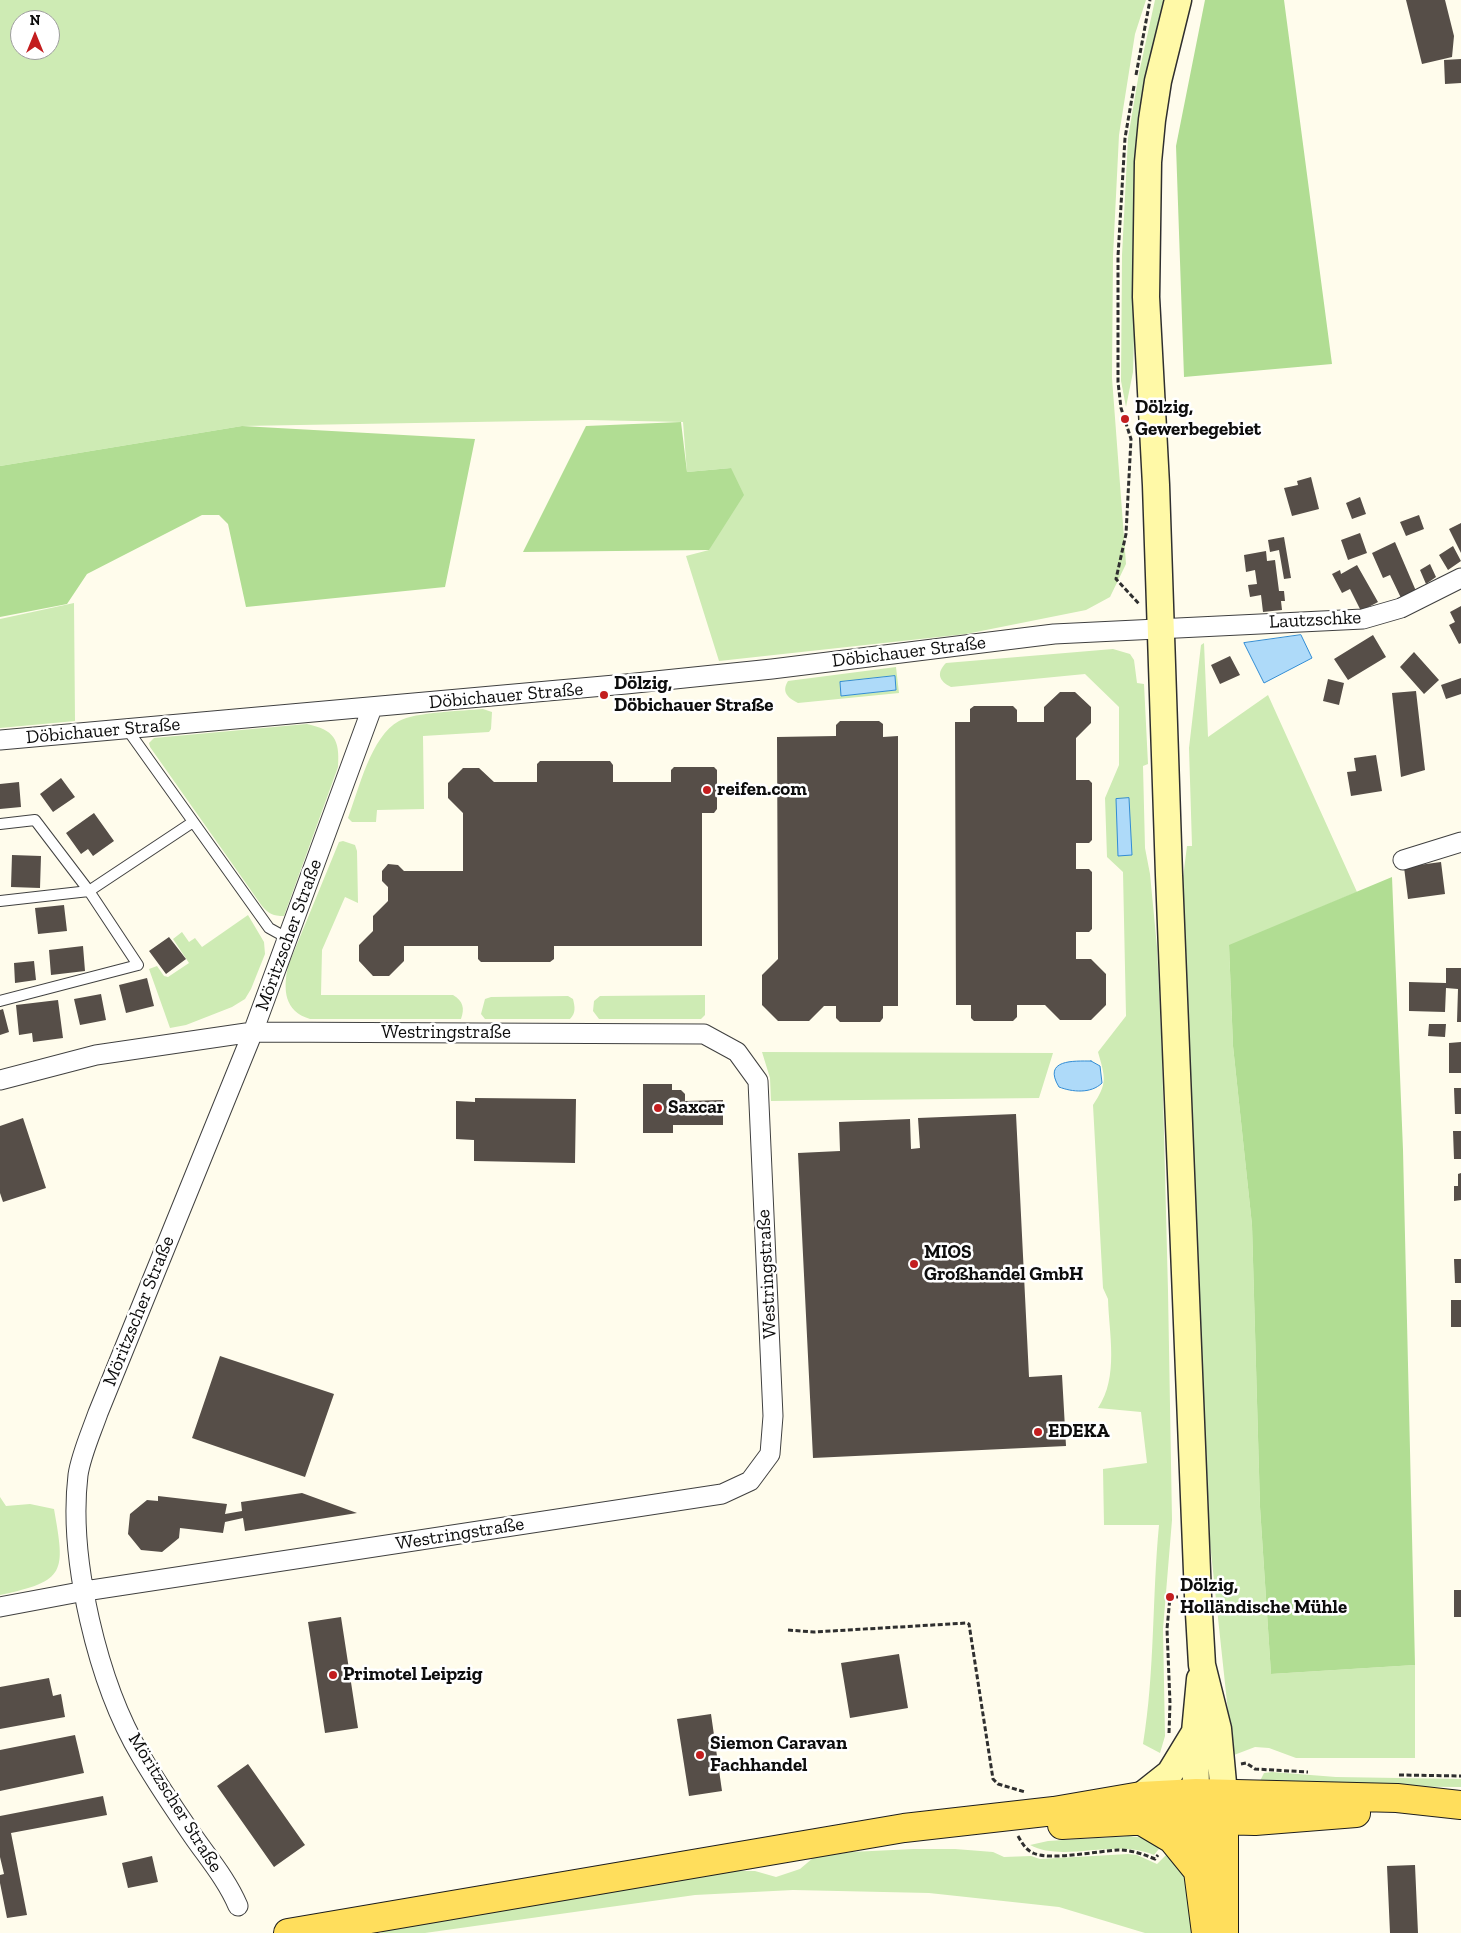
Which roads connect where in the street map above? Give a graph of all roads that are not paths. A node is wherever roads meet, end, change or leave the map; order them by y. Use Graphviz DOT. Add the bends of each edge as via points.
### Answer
graph roads {
  1 [pos="1178,0"];
  2 [pos="1461,578"];
  3 [pos="1161,627"];
  4 [pos="372,708"];
  5 [pos="127,729"];
  6 [pos="0,740"];
  7 [pos="193,822"];
  8 [pos="0,824"];
  9 [pos="1461,842"];
  10 [pos="1404,860"];
  11 [pos="89,892"];
  12 [pos="0,901"];
  13 [pos="287,938"];
  14 [pos="0,1001"];
  15 [pos="254,1032"];
  16 [pos="0,1080"];
  17 [pos="85,1591"];
  18 [pos="0,1607"];
  19 [pos="1202,1665"];
  20 [pos="1194,1732"];
  21 [pos="1196,1806"];
  22 [pos="1461,1806"];
  23 [pos="1224,1807"];
  24 [pos="1141,1808"];
  25 [pos="853,1839"];
  26 [pos="1198,1871"];
  27 [pos="238,1906"];
  28 [pos="288,1933"];
  29 [pos="1206,1933"];
  30 [pos="1224,1933"];
  1 -- 3 [label="street" via="1152,120 1147,217 1146,297"];
  2 -- 3 [label="street, Lautzschke" via="1401,608 1363,619"];
  3 -- 4 [label="street, Döbichauer Straße" via="1054,634 772,669"];
  3 -- 19 [label="street"];
  4 -- 5 [label="street, Döbichauer Straße"];
  4 -- 13 [label="street, Möritzscher Straße"];
  5 -- 6 [label="street, Döbichauer Straße"];
  5 -- 7 [label="lane"];
  7 -- 11 [label="lane"];
  7 -- 13 [label="lane" via="269,928"];
  8 -- 11 [label="lane" via="36,820"];
  9 -- 10 [label="street"];
  11 -- 12 [label="lane"];
  11 -- 14 [label="lane" via="138,965"];
  13 -- 15 [label="street, Möritzscher Straße"];
  15 -- 16 [label="street, Westringstraße" via="96,1055"];
  15 -- 17 [label="street, Möritzscher Straße" via="98,1413 78,1473 76,1530"];
  15 -- 17 [label="street, Westringstraße" via="704,1034 738,1052 758,1081 773,1416 770,1454 750,1481 722,1494"];
  17 -- 18 [label="street, Westringstraße"];
  17 -- 27 [label="street, Möritzscher Straße" via="105,1675 140,1754 232,1891"];
  19 -- 20 [label="street"];
  19 -- 23 [label="street" via="1218,1728"];
  20 -- 21 [label="street"];
  20 -- 24 [label="street" via="1170,1773"];
  21 -- 23 [label="main road"];
  21 -- 24 [label="main road"];
  21 -- 26 [label="main road"];
  22 -- 23 [label="main road" via="1397,1798"];
  23 -- 30 [label="main road"];
  24 -- 25 [label="main road" via="1014,1829"];
  24 -- 25 [label="main road" via="1054,1810 904,1828"];
  24 -- 26 [label="main road"];
  25 -- 28 [label="main road"];
  26 -- 29 [label="main road"];
}
